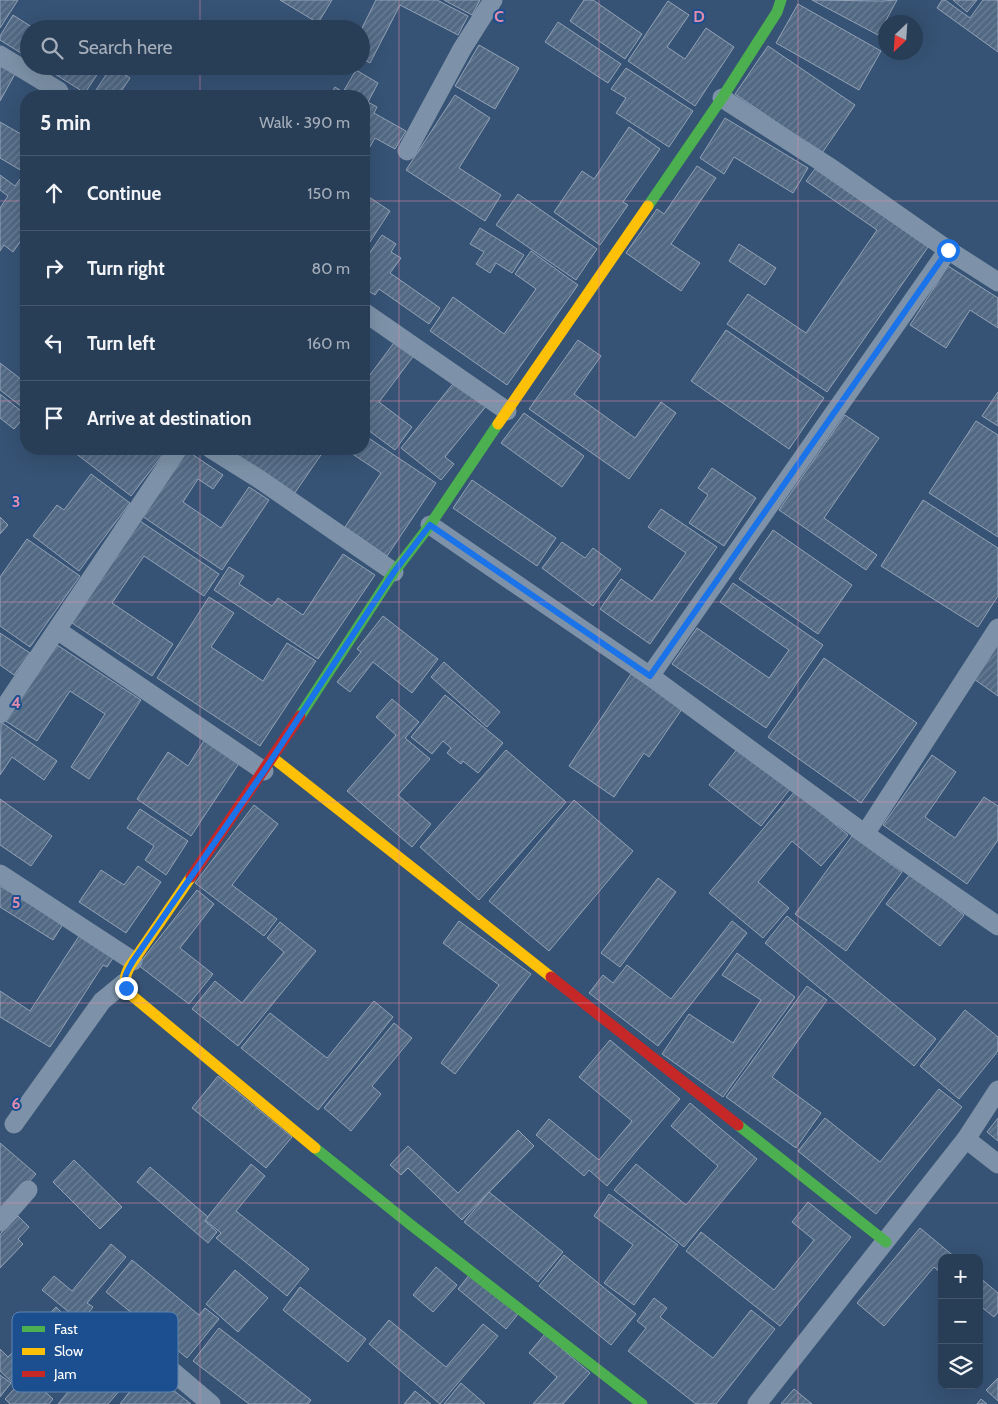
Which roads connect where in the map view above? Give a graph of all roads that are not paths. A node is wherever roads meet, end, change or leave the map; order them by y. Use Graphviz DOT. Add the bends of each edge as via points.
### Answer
graph roads {
  1 [pos="493,0"];
  2 [pos="781,0"];
  3 [pos="0,55"];
  4 [pos="20,67"];
  5 [pos="33,75"];
  6 [pos="57,90"];
  7 [pos="722,98"];
  8 [pos="407,151"];
  9 [pos="948,250"];
  10 [pos="998,282"];
  11 [pos="370,316"];
  12 [pos="506,411"];
  13 [pos="174,455"];
  14 [pos="221,455"];
  15 [pos="430,525"];
  16 [pos="394,572"];
  17 [pos="998,628"];
  18 [pos="57,630"];
  19 [pos="650,676"];
  20 [pos="0,714"];
  21 [pos="268,765"];
  22 [pos="865,834"];
  23 [pos="0,874"];
  24 [pos="998,926"];
  25 [pos="133,961"];
  26 [pos="124,983"];
  27 [pos="998,1090"];
  28 [pos="14,1124"];
  29 [pos="966,1139"];
  30 [pos="998,1164"];
  31 [pos="28,1190"];
  32 [pos="0,1222"];
  33 [pos="886,1242"];
  34 [pos="178,1376"];
  35 [pos="211,1404"];
  36 [pos="642,1404"];
  37 [pos="757,1404"];
  1 -- 8 [label="street" via="462,49"];
  2 -- 7 [label="street" via="777,12"];
  3 -- 4 [label="street"];
  5 -- 6 [label="street"];
  7 -- 9 [label="street" via="831,168"];
  7 -- 12 [label="street"];
  9 -- 10 [label="street"];
  9 -- 19 [label="street"];
  11 -- 12 [label="street"];
  12 -- 15 [label="street"];
  13 -- 18 [label="street"];
  14 -- 16 [label="street"];
  15 -- 16 [label="street"];
  15 -- 19 [label="street"];
  16 -- 21 [label="street"];
  17 -- 22 [label="street"];
  18 -- 20 [label="street"];
  18 -- 21 [label="street"];
  19 -- 22 [label="street"];
  21 -- 25 [label="street"];
  21 -- 33 [label="street"];
  22 -- 24 [label="street"];
  23 -- 25 [label="street"];
  25 -- 26 [label="street"];
  26 -- 28 [label="street" via="102,1002"];
  26 -- 36 [label="street" via="130,994 286,1124"];
  27 -- 29 [label="street"];
  29 -- 30 [label="street"];
  29 -- 33 [label="street"];
  31 -- 32 [label="street"];
  33 -- 37 [label="street"];
  34 -- 35 [label="street"];
}
